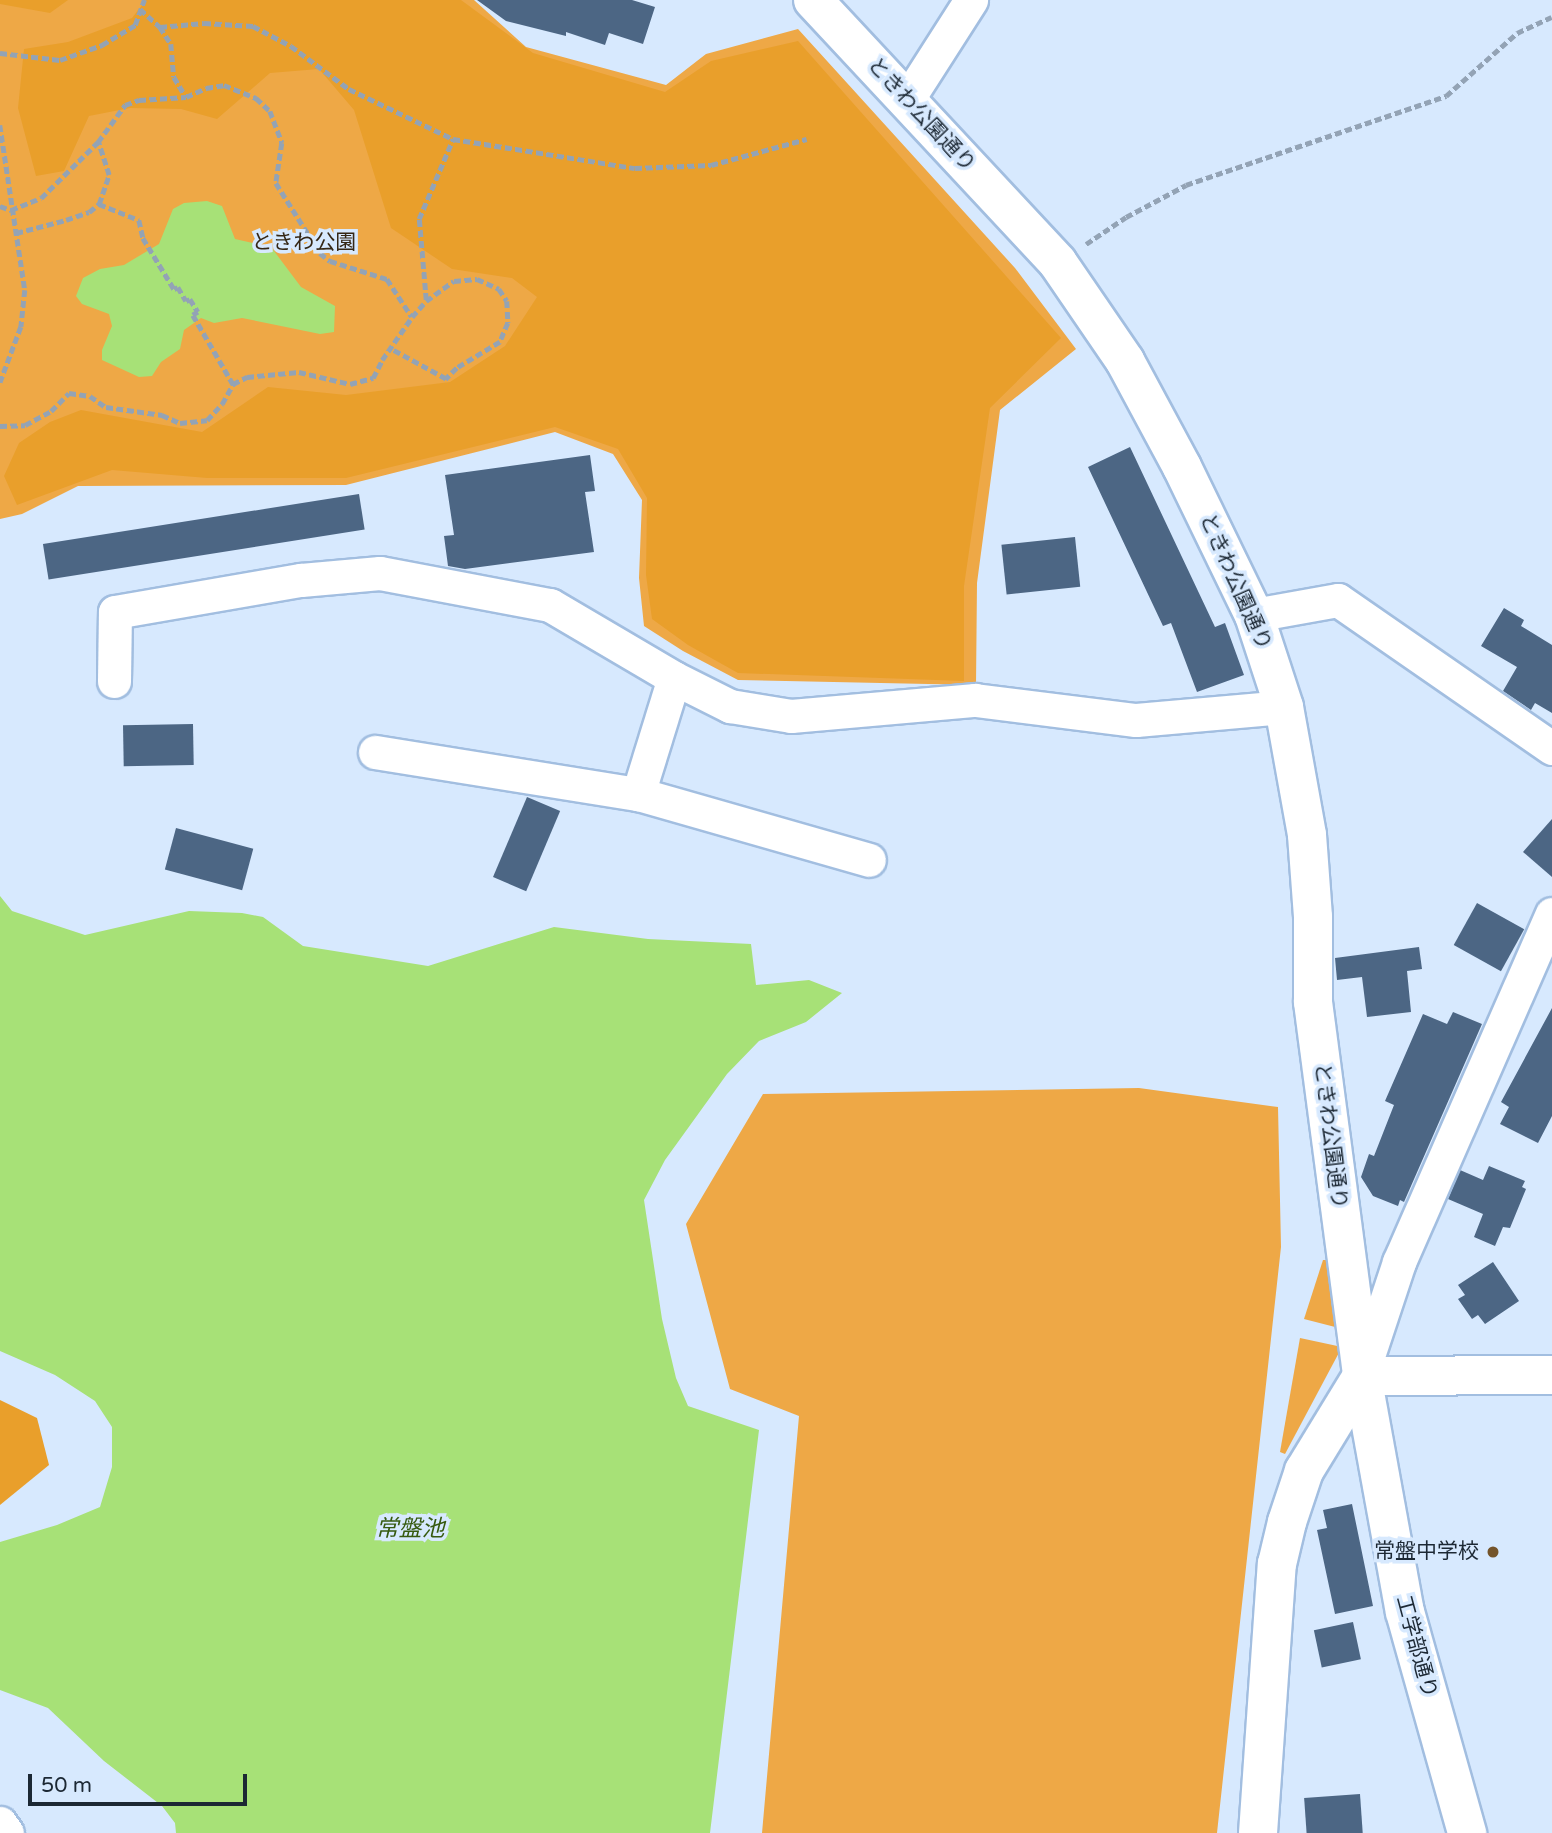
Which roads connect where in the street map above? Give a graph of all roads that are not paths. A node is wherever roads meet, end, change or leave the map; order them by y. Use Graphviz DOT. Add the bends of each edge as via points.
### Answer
graph roads {
  1 [pos="813,0"];
  2 [pos="971,0"];
  3 [pos="907,100"];
  4 [pos="1254,615"];
  5 [pos="674,678"];
  6 [pos="114,681"];
  7 [pos="1284,707"];
  8 [pos="1552,748"];
  9 [pos="375,752"];
  10 [pos="638,794"];
  11 [pos="870,860"];
  12 [pos="1552,914"];
  13 [pos="1552,1375"];
  14 [pos="1362,1376"];
  15 [pos="0,1823"];
  16 [pos="7,1833"];
  17 [pos="1258,1833"];
  18 [pos="1467,1833"];
  1 -- 3 [label="street, ときわ公園通り"];
  2 -- 3 [label="street"];
  3 -- 4 [label="street, ときわ公園通り" via="1058,263 1125,361"];
  4 -- 7 [label="street, ときわ公園通り"];
  4 -- 8 [label="street" via="1338,600"];
  5 -- 6 [label="street" via="550,605 380,573 301,580 115,612"];
  5 -- 7 [label="street" via="730,706 791,716 975,700 1136,720"];
  5 -- 10 [label="street"];
  7 -- 14 [label="street, ときわ公園通り" via="1307,835 1313,1002"];
  9 -- 10 [label="street"];
  10 -- 11 [label="street"];
  12 -- 14 [label="street" via="1399,1262"];
  13 -- 14 [label="street"];
  14 -- 17 [label="street" via="1304,1471 1277,1564"];
  14 -- 18 [label="street, 工学部通り" via="1405,1612"];
  15 -- 16 [label="street"];
}
